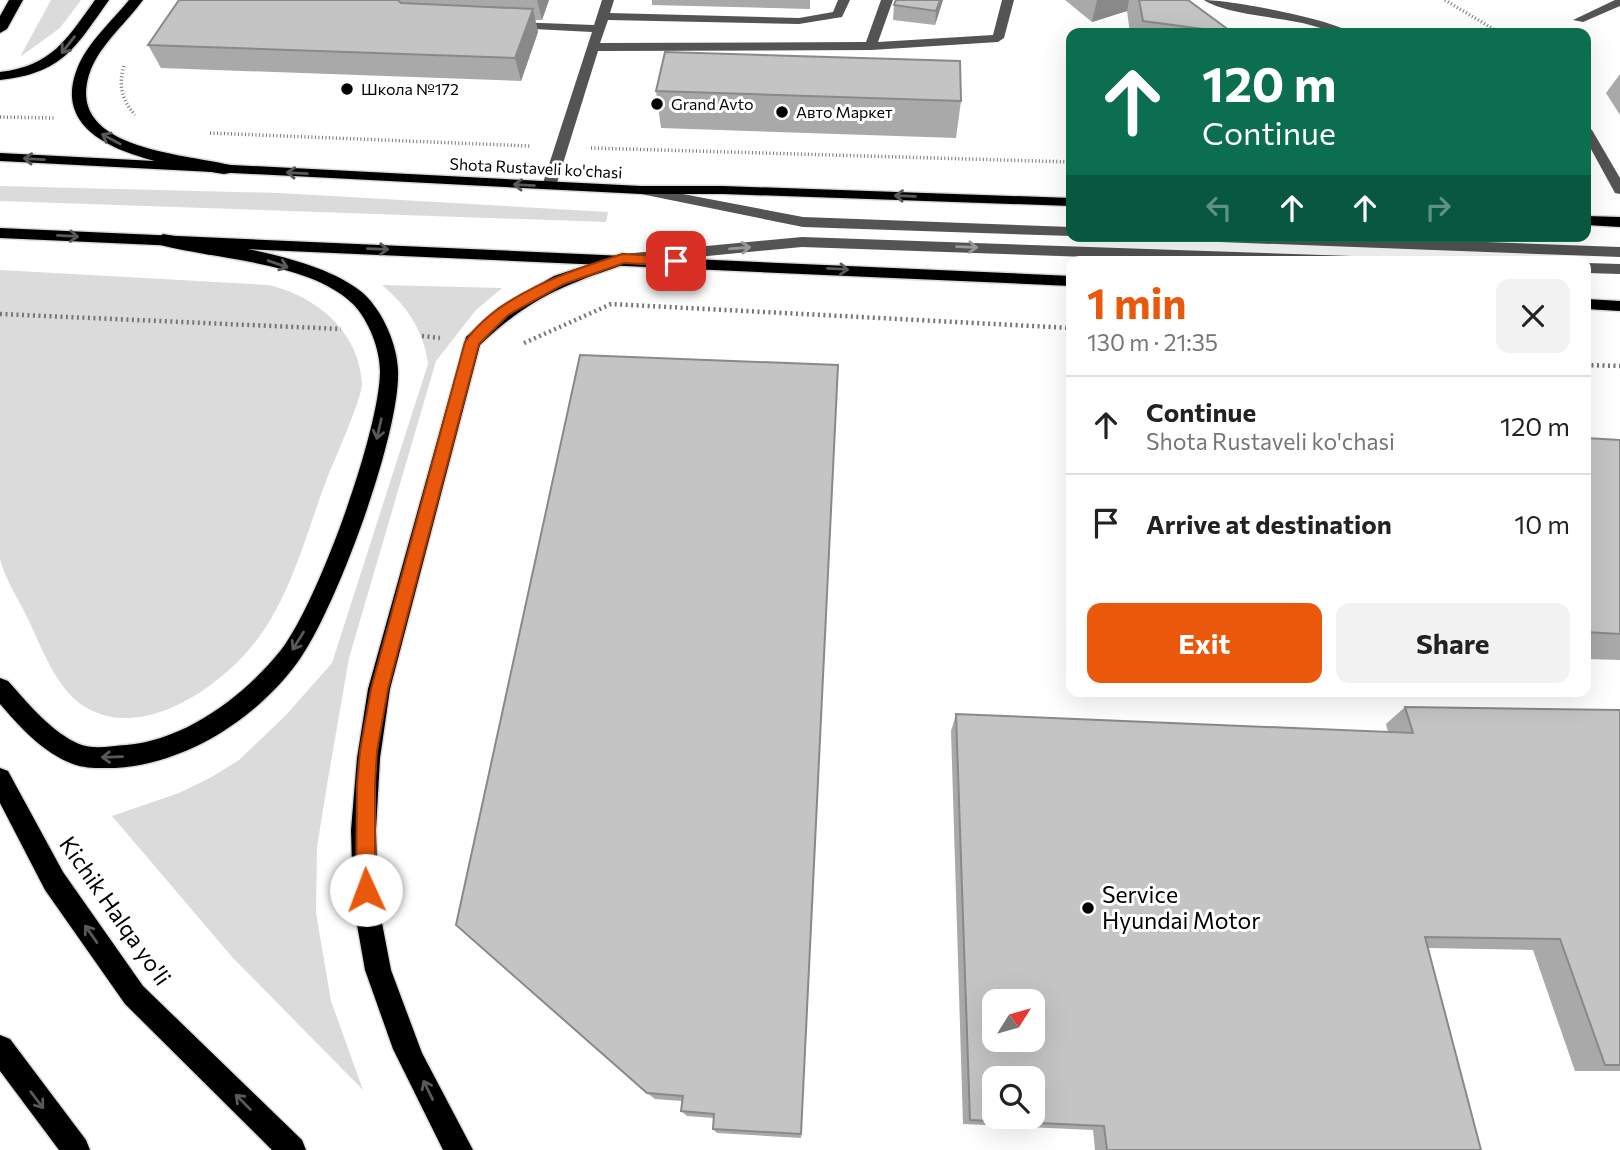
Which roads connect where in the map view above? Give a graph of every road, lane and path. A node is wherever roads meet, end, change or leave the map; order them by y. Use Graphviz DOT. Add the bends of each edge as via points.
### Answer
graph roads {
  1 [pos="16,0"];
  2 [pos="102,0"];
  3 [pos="136,0"];
  4 [pos="608,0"];
  5 [pos="844,0"];
  6 [pos="887,0"];
  7 [pos="1008,0"];
  8 [pos="1210,0"];
  9 [pos="1445,0"];
  10 [pos="1620,2"];
  11 [pos="1579,20"];
  12 [pos="601,23"];
  13 [pos="505,24"];
  14 [pos="1330,28"];
  15 [pos="1492,28"];
  16 [pos="0,29"];
  17 [pos="871,46"];
  18 [pos="593,47"];
  19 [pos="0,76"];
  20 [pos="1591,139"];
  21 [pos="0,157"];
  22 [pos="224,169"];
  23 [pos="550,186"];
  24 [pos="641,190"];
  25 [pos="1620,190"];
  26 [pos="1066,202"];
  27 [pos="1591,221"];
  28 [pos="1620,222"];
  29 [pos="1066,232"];
  30 [pos="0,233"];
  31 [pos="163,240"];
  32 [pos="1354,242"];
  33 [pos="1620,252"];
  34 [pos="1207,256"];
  35 [pos="623,259"];
  36 [pos="1591,268"];
  37 [pos="1620,270"];
  38 [pos="1066,281"];
  39 [pos="611,304"];
  40 [pos="1591,304"];
  41 [pos="1620,306"];
  42 [pos="0,314"];
  43 [pos="1066,328"];
  44 [pos="341,329"];
  45 [pos="1591,365"];
  46 [pos="1620,366"];
  47 [pos="0,688"];
  48 [pos="0,779"];
  49 [pos="0,1049"];
  50 [pos="76,1150"];
  51 [pos="292,1150"];
  52 [pos="459,1150"];
  1 -- 16 [label="highway"];
  2 -- 19 [label="highway, one-way" via="51,63 30,73"];
  22 -- 3 [label="highway, one-way" via="125,147 89,125 81,111 78,94 85,67"];
  4 -- 12 [label="street"];
  5 -- 12 [label="street" via="838,15 799,21"];
  6 -- 17 [label="street"];
  7 -- 17 [label="street" via="998,38"];
  8 -- 14 [label="street"];
  9 -- 15 [label="path"];
  10 -- 11 [label="street"];
  12 -- 13 [label="street"];
  12 -- 18 [label="street"];
  17 -- 18 [label="street"];
  18 -- 23 [label="street"];
  20 -- 25 [label="street"];
  22 -- 21 [label="main road, Shota Rustaveli ko'chasi, one-way"];
  23 -- 22 [label="main road, Shota Rustaveli ko'chasi, one-way"];
  23 -- 24 [label="main road, Shota Rustaveli ko'chasi"];
  26 -- 24 [label="main road, Shota Rustaveli ko'chasi, one-way"];
  24 -- 29 [label="street" via="803,222"];
  27 -- 28 [label="main road"];
  30 -- 31 [label="main road, one-way"];
  31 -- 35 [label="main road, one-way"];
  31 -- 47 [label="highway, one-way" via="263,259 336,283 357,298 382,333 389,373 379,432 337,553 290,654 260,688 217,721 169,747 132,756 84,757 46,736"];
  32 -- 33 [label="street"];
  35 -- 34 [label="street, one-way" via="802,242"];
  35 -- 38 [label="main road, one-way"];
  52 -- 35 [label="highway, one-way" via="389,1002 371,937 365,819 373,719 472,342 504,312 560,280"];
  36 -- 37 [label="street"];
  39 -- 43 [label="path"];
  40 -- 41 [label="main road"];
  42 -- 44 [label="path"];
  45 -- 46 [label="path"];
  51 -- 48 [label="highway, Kichik Halqa yo'li, one-way" via="134,995 54,881"];
  49 -- 50 [label="highway, one-way"];
}
